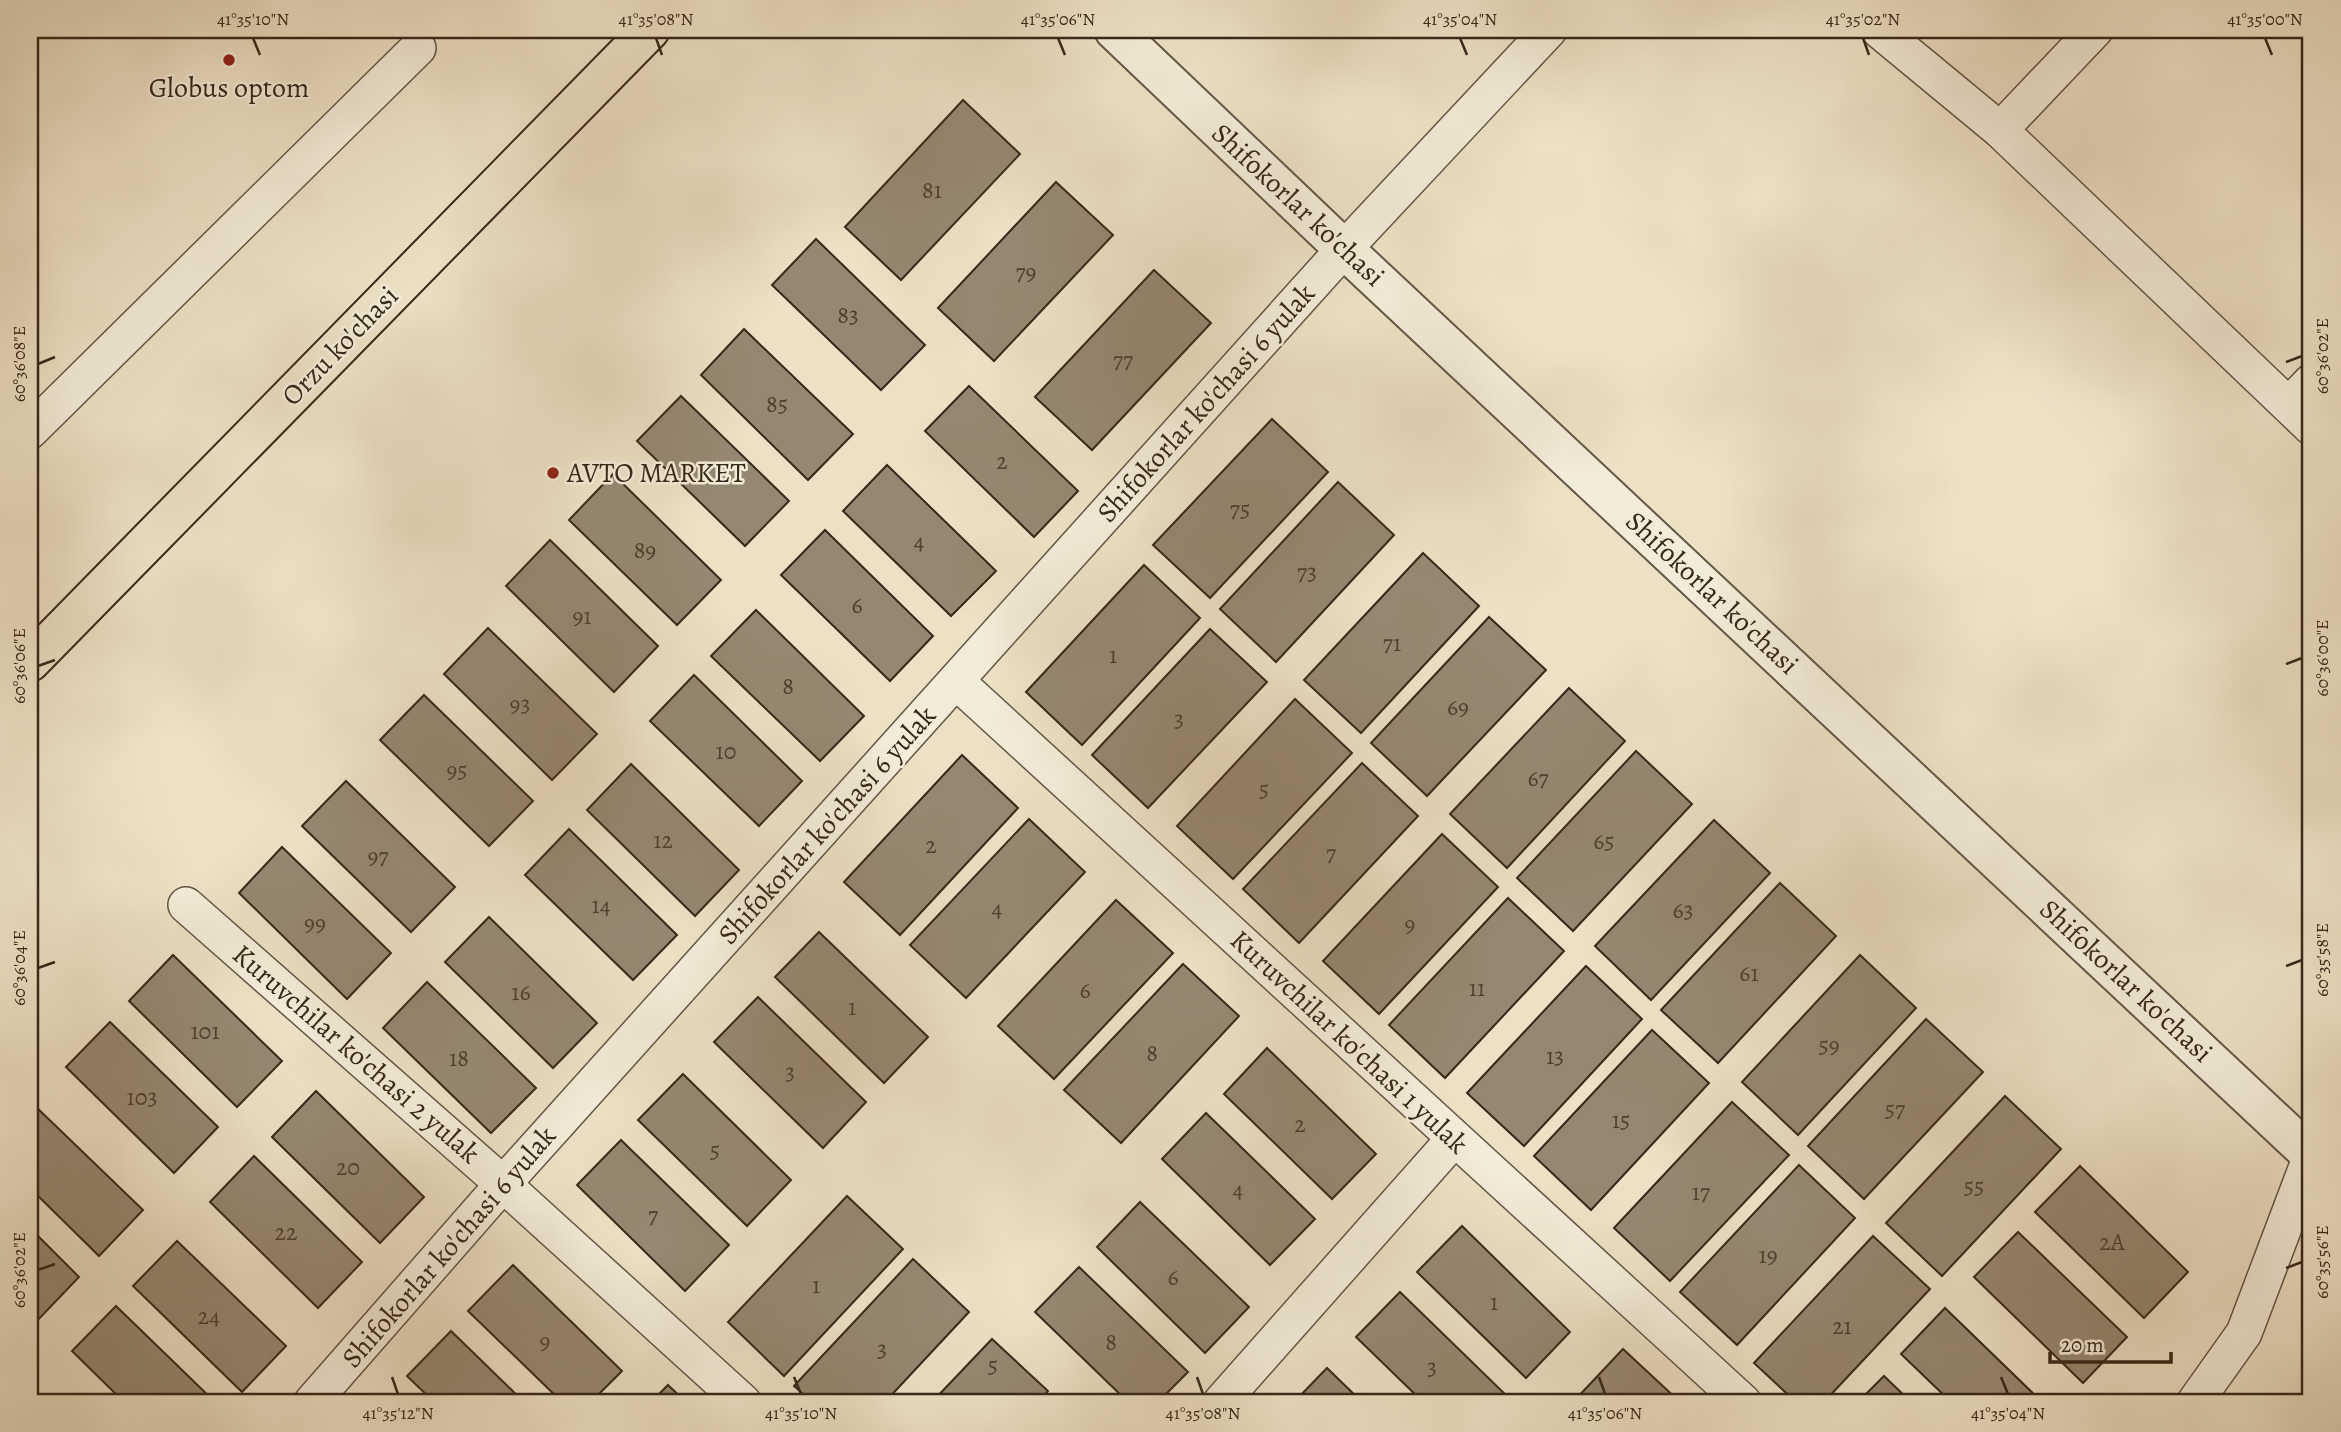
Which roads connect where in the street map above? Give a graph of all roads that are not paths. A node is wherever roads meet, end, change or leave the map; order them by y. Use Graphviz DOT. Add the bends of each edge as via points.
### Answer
graph roads {
  1 [pos="650,30"];
  2 [pos="1114,30"];
  3 [pos="1549,30"];
  4 [pos="1879,30"];
  5 [pos="2095,30"];
  6 [pos="418,48"];
  7 [pos="2000,130"];
  8 [pos="1344,249"];
  9 [pos="2304,405"];
  10 [pos="30,431"];
  11 [pos="30,662"];
  12 [pos="956,681"];
  13 [pos="186,905"];
  14 [pos="1454,1139"];
  15 [pos="2311,1156"];
  16 [pos="503,1184"];
  17 [pos="312,1402"];
  18 [pos="743,1402"];
  19 [pos="1221,1402"];
  20 [pos="1743,1402"];
  21 [pos="2195,1402"];
  1 -- 11 [label="main road, Orzu ko'chasi"];
  2 -- 8 [label="street, Shifokorlar ko'chasi"];
  3 -- 8 [label="street, Shifokorlar ko'chasi 6 yulak"];
  4 -- 7 [label="street"];
  5 -- 7 [label="street"];
  6 -- 10 [label="street"];
  7 -- 9 [label="street"];
  8 -- 12 [label="street, Shifokorlar ko'chasi 6 yulak"];
  8 -- 15 [label="street, Shifokorlar ko'chasi"];
  12 -- 14 [label="street, Kuruvchilar ko'chasi 1 yulak"];
  12 -- 16 [label="street, Shifokorlar ko'chasi 6 yulak"];
  13 -- 16 [label="street, Kuruvchilar ko'chasi 2 yulak"];
  14 -- 19 [label="street"];
  14 -- 20 [label="street, Kuruvchilar ko'chasi 1 yulak"];
  15 -- 21 [label="street" via="2244,1333"];
  16 -- 17 [label="street, Shifokorlar ko'chasi 6 yulak"];
  16 -- 18 [label="street, Kuruvchilar ko'chasi 2 yulak"];
}
